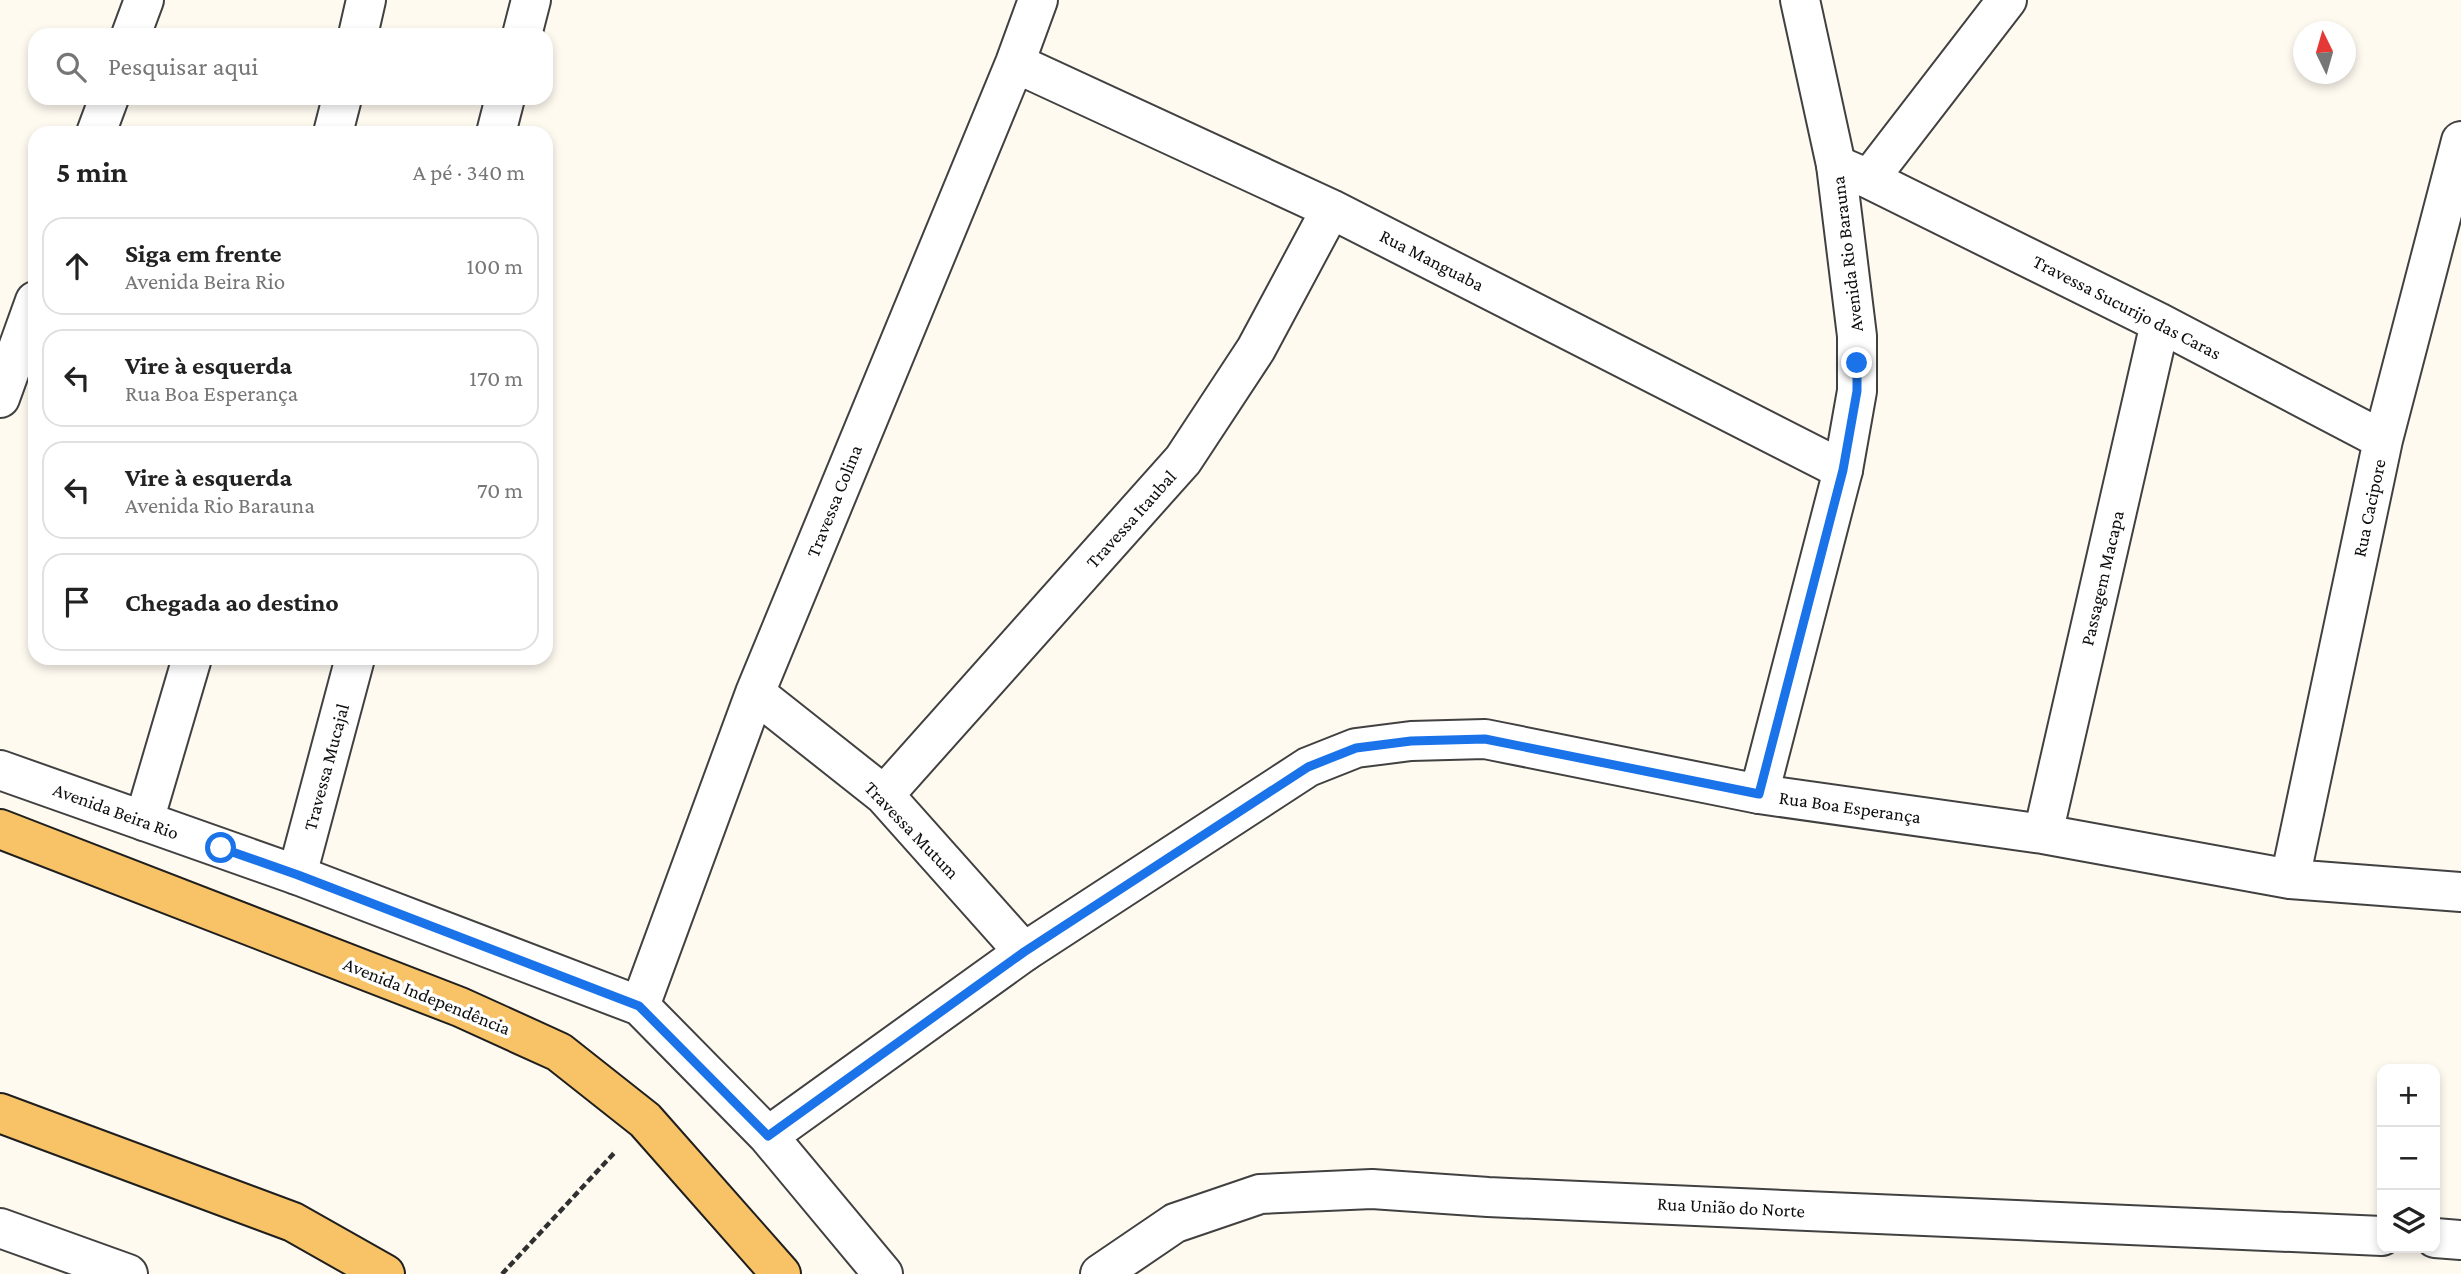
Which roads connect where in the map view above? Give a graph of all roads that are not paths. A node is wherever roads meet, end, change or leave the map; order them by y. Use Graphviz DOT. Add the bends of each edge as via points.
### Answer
graph roads {
  1 [pos="144,0"];
  2 [pos="366,0"];
  3 [pos="531,0"];
  4 [pos="1038,0"];
  5 [pos="1800,0"];
  6 [pos="2007,0"];
  7 [pos="134,28"];
  8 [pos="360,28"];
  9 [pos="524,28"];
  10 [pos="1015,63"];
  11 [pos="106,105"];
  12 [pos="340,105"];
  13 [pos="503,105"];
  14 [pos="98,126"];
  15 [pos="335,126"];
  16 [pos="498,126"];
  17 [pos="2461,141"];
  18 [pos="1852,172"];
  19 [pos="1331,209"];
  20 [pos="28,320"];
  21 [pos="2160,323"];
  22 [pos="0,398"];
  23 [pos="2384,440"];
  24 [pos="1843,470"];
  25 [pos="190,665"];
  26 [pos="353,665"];
  27 [pos="755,693"];
  28 [pos="0,769"];
  29 [pos="1759,794"];
  30 [pos="884,795"];
  31 [pos="144,821"];
  32 [pos="0,829"];
  33 [pos="2043,834"];
  34 [pos="298,875"];
  35 [pos="2290,879"];
  36 [pos="2461,892"];
  37 [pos="1024,952"];
  38 [pos="639,1006"];
  39 [pos="0,1113"];
  40 [pos="768,1136"];
  41 [pos="0,1230"];
  42 [pos="2377,1236"];
  43 [pos="2440,1238"];
  44 [pos="2461,1240"];
  45 [pos="128,1274"];
  46 [pos="385,1274"];
  47 [pos="781,1274"];
  48 [pos="883,1274"];
  49 [pos="1101,1274"];
  1 -- 7 [label="street"];
  2 -- 8 [label="street"];
  3 -- 9 [label="street"];
  4 -- 10 [label="street, Travessa Colina"];
  5 -- 18 [label="street, Avenida Rio Barauna"];
  6 -- 18 [label="street"];
  10 -- 19 [label="street, Rua Manguaba"];
  10 -- 27 [label="street, Travessa Colina"];
  11 -- 14 [label="street"];
  12 -- 15 [label="street"];
  13 -- 16 [label="street"];
  17 -- 23 [label="street, Rua Cacipore"];
  18 -- 21 [label="street, Travessa Sucurijo das Caras"];
  18 -- 24 [label="street, Avenida Rio Barauna" via="1857,391"];
  19 -- 24 [label="street, Rua Manguaba"];
  19 -- 30 [label="street, Travessa Itaubal" via="1256,349 1183,460"];
  20 -- 22 [label="street"];
  21 -- 23 [label="street, Travessa Sucurijo das Caras"];
  21 -- 33 [label="street, Passagem Macapa"];
  23 -- 35 [label="street, Rua Cacipore"];
  24 -- 29 [label="street, Avenida Rio Barauna"];
  25 -- 31 [label="street"];
  26 -- 34 [label="street, Travessa Mucajal"];
  27 -- 30 [label="street, Travessa Mutum"];
  27 -- 38 [label="street, Travessa Colina"];
  28 -- 31 [label="street, Avenida Beira Rio"];
  29 -- 33 [label="street, Rua Boa Esperança"];
  29 -- 37 [label="street, Rua Boa Esperança" via="1485,739 1356,748 1308,767"];
  30 -- 37 [label="street, Travessa Mutum"];
  31 -- 34 [label="street, Avenida Beira Rio"];
  32 -- 47 [label="main road, Avenida Independência" via="460,1007 559,1052 645,1120"];
  33 -- 35 [label="street, Rua Boa Esperança"];
  34 -- 38 [label="street, Avenida Beira Rio"];
  35 -- 36 [label="street, Rua Boa Esperança"];
  37 -- 40 [label="street, Rua Boa Esperança"];
  38 -- 40 [label="street, Avenida Beira Rio"];
  39 -- 46 [label="main road" via="293,1222"];
  40 -- 48 [label="street, Avenida Beira Rio"];
  41 -- 45 [label="street"];
  42 -- 49 [label="street, Rua União do Norte" via="1372,1189 1260,1194 1175,1223"];
  43 -- 44 [label="street"];
}
